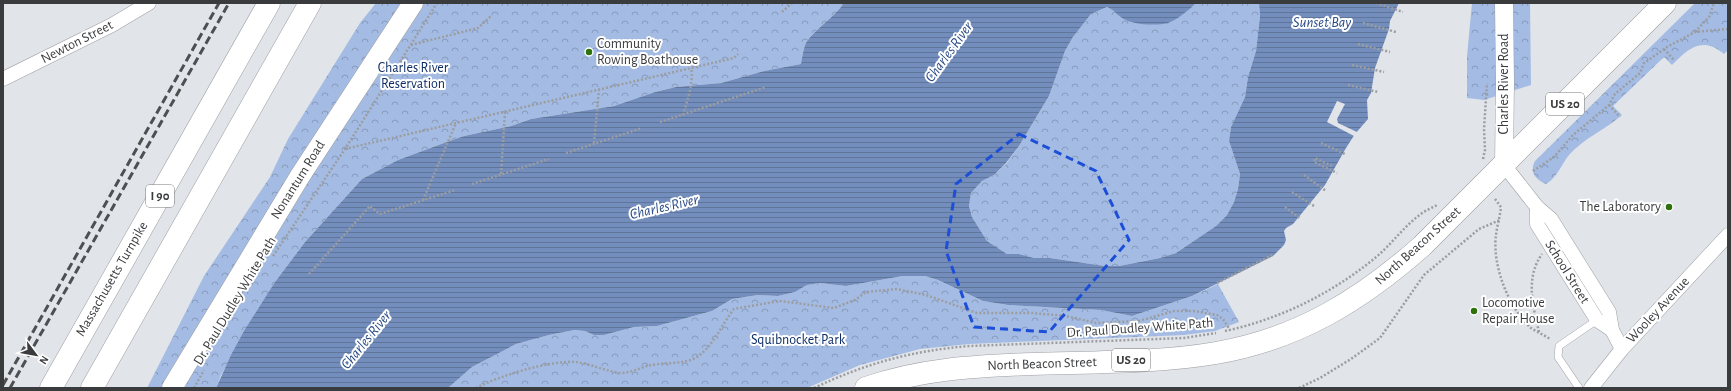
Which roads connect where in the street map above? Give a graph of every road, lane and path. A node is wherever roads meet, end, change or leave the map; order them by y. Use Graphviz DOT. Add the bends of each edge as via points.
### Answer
graph roads {
  1 [pos="149,3"];
  2 [pos="269,3"];
  3 [pos="310,3"];
  4 [pos="413,3"];
  5 [pos="437,3"];
  6 [pos="792,3"];
  7 [pos="1376,3"];
  8 [pos="1504,3"];
  9 [pos="1665,3"];
  10 [pos="1714,3"];
  11 [pos="782,12"];
  12 [pos="1403,12"];
  13 [pos="492,16"];
  14 [pos="1363,23"];
  15 [pos="1728,28"];
  16 [pos="1396,32"];
  17 [pos="1695,32"];
  18 [pos="1358,44"];
  19 [pos="411,45"];
  20 [pos="1664,49"];
  21 [pos="1390,52"];
  22 [pos="738,54"];
  23 [pos="1674,60"];
  24 [pos="1352,65"];
  25 [pos="691,68"];
  26 [pos="1384,72"];
  27 [pos="3,79"];
  28 [pos="1487,83"];
  29 [pos="1348,85"];
  30 [pos="766,87"];
  31 [pos="599,90"];
  32 [pos="1378,92"];
  33 [pos="1608,105"];
  34 [pos="505,112"];
  35 [pos="683,115"];
  36 [pos="1620,116"];
  37 [pos="660,122"];
  38 [pos="456,123"];
  39 [pos="642,128"];
  40 [pos="1321,143"];
  41 [pos="594,144"];
  42 [pos="344,149"];
  43 [pos="566,153"];
  44 [pos="1345,154"];
  45 [pos="549,159"];
  46 [pos="1481,163"];
  47 [pos="1504,165"];
  48 [pos="1332,166"];
  49 [pos="1533,171"];
  50 [pos="1337,173"];
  51 [pos="501,174"];
  52 [pos="1304,175"];
  53 [pos="472,184"];
  54 [pos="455,190"];
  55 [pos="1326,191"];
  56 [pos="1292,192"];
  57 [pos="1495,199"];
  58 [pos="423,200"];
  59 [pos="1439,204"];
  60 [pos="1314,206"];
  61 [pos="1285,207"];
  62 [pos="1537,207"];
  63 [pos="1301,219"];
  64 [pos="1500,220"];
  65 [pos="1728,235"];
  66 [pos="1542,254"];
  67 [pos="1272,255"];
  68 [pos="270,260"];
  69 [pos="309,274"];
  70 [pos="1217,283"];
  71 [pos="1597,320"];
  72 [pos="1230,330"];
  73 [pos="1612,330"];
  74 [pos="1539,333"];
  75 [pos="1550,339"];
  76 [pos="1622,349"];
  77 [pos="198,364"];
  78 [pos="50,388"];
  79 [pos="92,388"];
  80 [pos="172,388"];
  81 [pos="177,388"];
  82 [pos="194,388"];
  83 [pos="476,388"];
  84 [pos="814,388"];
  85 [pos="866,388"];
  86 [pos="1299,388"];
  87 [pos="1579,388"];
  88 [pos="1591,388"];
  1 -- 27 [label="street, Newton Street" via="112,25"];
  2 -- 78 [label="main road, Massachusetts Turnpike / I 90"];
  3 -- 79 [label="main road, I 90"];
  4 -- 77 [label="main road, Nonantum Road" via="300,176"];
  5 -- 19 [label="path, Dr. Paul Dudley White Path"];
  6 -- 11 [label="path"];
  7 -- 12 [label="path"];
  8 -- 47 [label="street, Charles River Road"];
  9 -- 47 [label="main road, North Beacon Street / US 20"];
  10 -- 17 [label="path" via="1709,17"];
  13 -- 19 [label="path" via="478,28"];
  14 -- 16 [label="path"];
  15 -- 17 [label="path"];
  17 -- 20 [label="path"];
  18 -- 21 [label="path"];
  19 -- 42 [label="path, Dr. Paul Dudley White Path"];
  20 -- 23 [label="path"];
  20 -- 33 [label="path" via="1644,63 1640,72 1615,94"];
  22 -- 25 [label="path" via="734,58"];
  24 -- 26 [label="path"];
  25 -- 31 [label="path"];
  25 -- 35 [label="path"];
  28 -- 46 [label="path" via="1485,150"];
  29 -- 32 [label="path"];
  30 -- 35 [label="path"];
  31 -- 34 [label="path"];
  31 -- 41 [label="path"];
  33 -- 36 [label="path"];
  33 -- 49 [label="path" via="1573,135 1554,157"];
  34 -- 38 [label="path"];
  34 -- 51 [label="path"];
  35 -- 37 [label="path"];
  38 -- 42 [label="path"];
  38 -- 58 [label="path"];
  39 -- 41 [label="path"];
  40 -- 44 [label="path"];
  41 -- 43 [label="path"];
  42 -- 68 [label="path, Dr. Paul Dudley White Path"];
  45 -- 51 [label="path"];
  47 -- 62 [label="street, School Street"];
  47 -- 85 [label="main road, North Beacon Street / US 20" via="1388,276 1334,312 1280,336 1249,346 1204,355 957,368 900,377"];
  48 -- 50 [label="path" via="1315,158 1314,162"];
  51 -- 53 [label="path"];
  52 -- 55 [label="path"];
  54 -- 58 [label="path"];
  56 -- 60 [label="path"];
  57 -- 64 [label="path" via="1501,207"];
  58 -- 69 [label="path" via="380,214 370,206"];
  59 -- 72 [label="path, Dr. Paul Dudley White Path" via="1421,214 1376,257 1333,288 1288,311"];
  61 -- 63 [label="path"];
  62 -- 71 [label="street, School Street" via="1537,224"];
  62 -- 73 [label="street, School Street" via="1551,219 1609,312"];
  64 -- 74 [label="path" via="1496,235 1496,252 1502,282 1520,314"];
  64 -- 86 [label="path" via="1479,229 1424,275 1380,338 1351,359"];
  65 -- 76 [label="street, Wooley Avenue"];
  66 -- 74 [label="path" via="1536,262 1532,285"];
  67 -- 70 [label="path"];
  71 -- 73 [label="street, School Street"];
  71 -- 87 [label="lane" via="1559,346 1558,357"];
  72 -- 83 [label="path" via="1217,315 1194,311 1174,311 1139,321 1096,323 1066,316 977,313 926,295 897,289 866,292 855,300 834,308 780,301 734,309 710,346 694,359 647,366 622,373 576,362 561,363 501,376"];
  72 -- 84 [label="path, Dr. Paul Dudley White Path" via="1184,338 969,346 936,350 881,361"];
  73 -- 76 [label="street, School Street"];
  74 -- 75 [label="path"];
  76 -- 88 [label="street, Wooley Avenue"];
  77 -- 80 [label="main road, Nonantum Road"];
  77 -- 81 [label="main road, Nonantum Road"];
  77 -- 82 [label="path, Dr. Paul Dudley White Path"];
}
